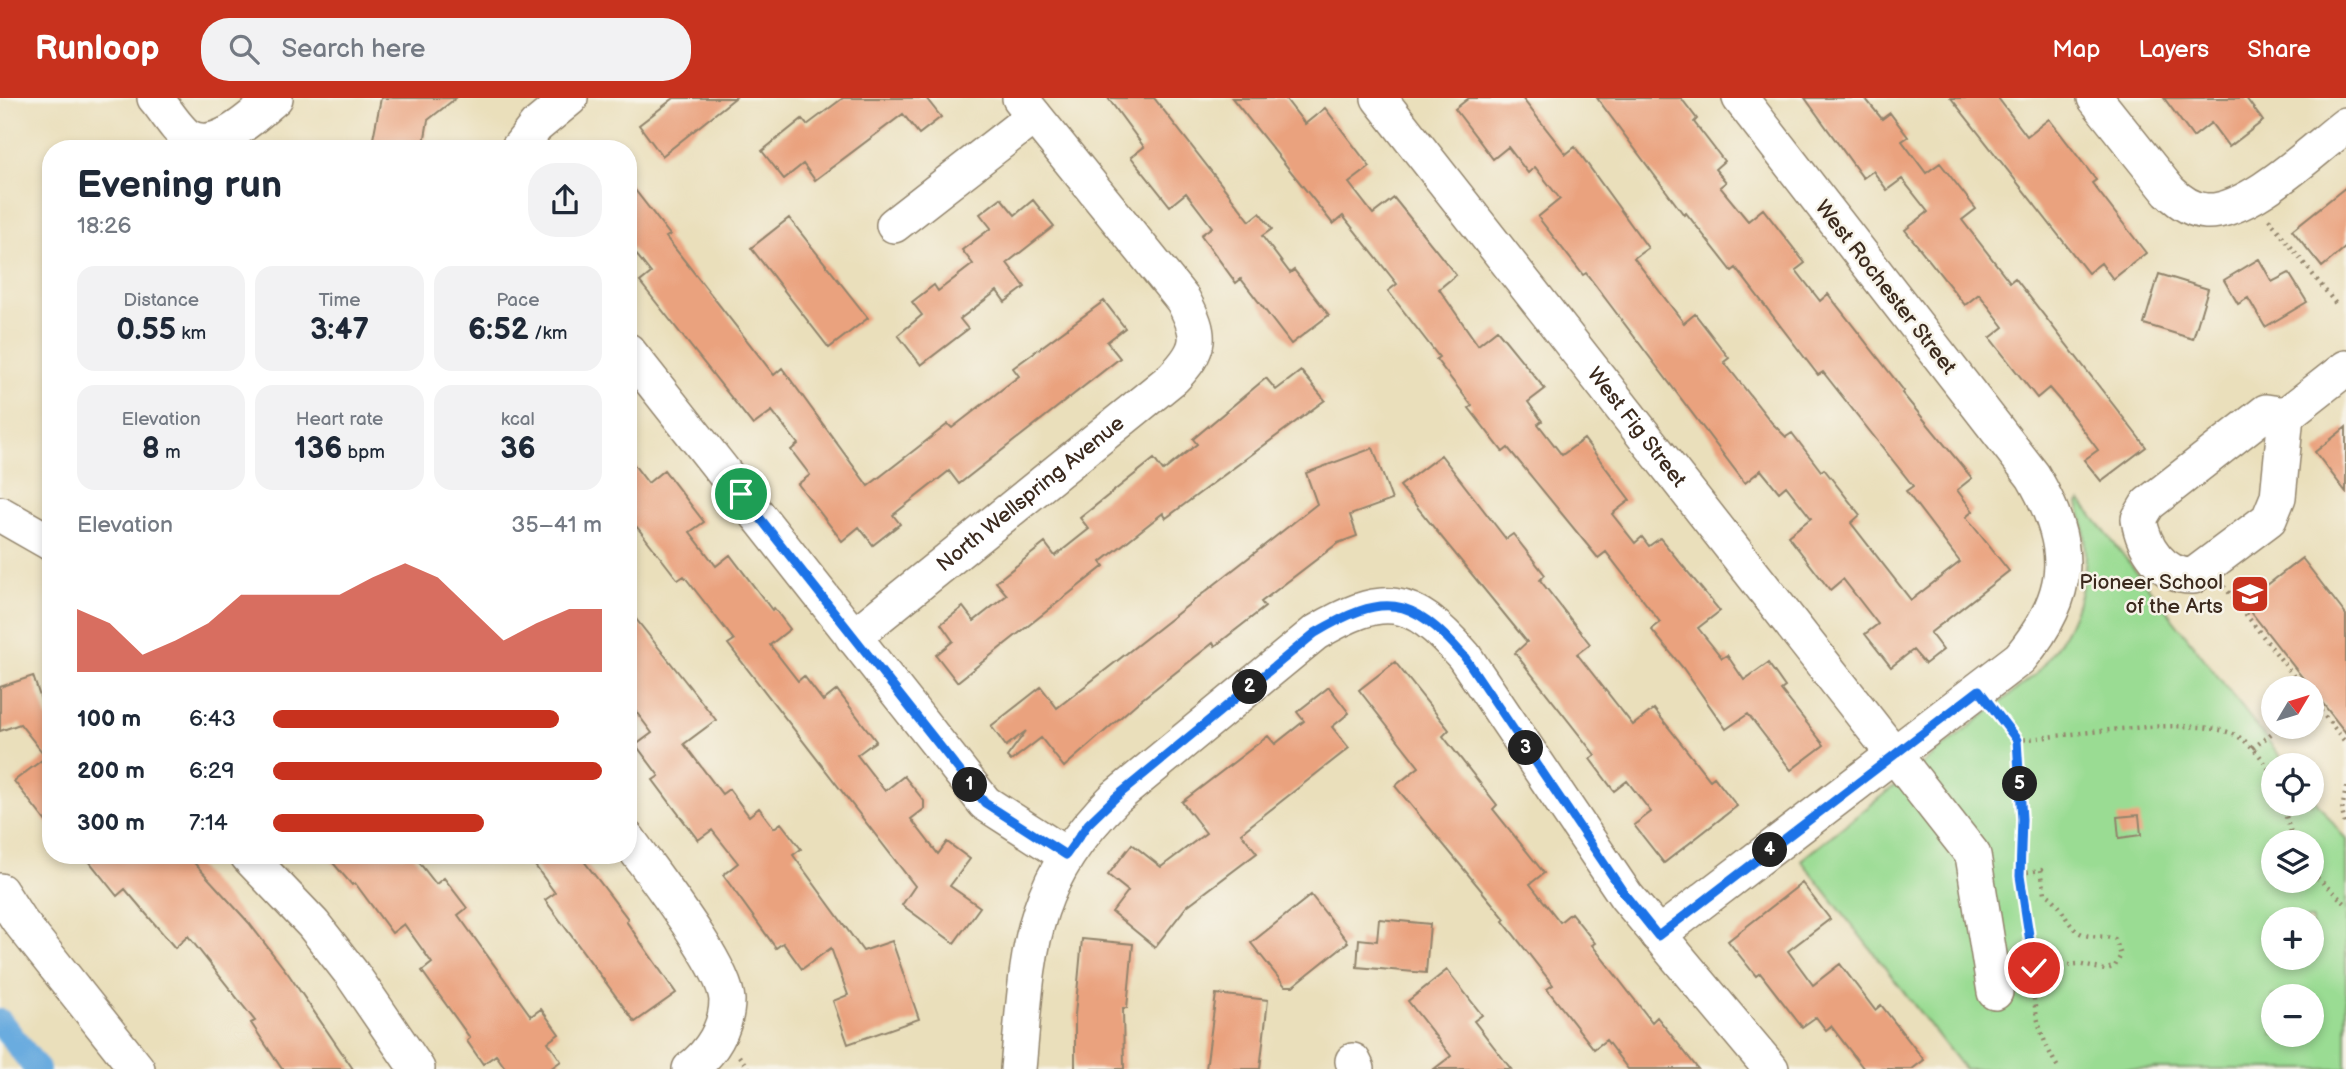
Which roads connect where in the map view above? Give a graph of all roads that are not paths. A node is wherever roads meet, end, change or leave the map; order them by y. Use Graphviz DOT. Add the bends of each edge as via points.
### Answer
graph roads {
  1 [pos="155,98"];
  2 [pos="275,98"];
  3 [pos="570,98"];
  4 [pos="1379,98"];
  5 [pos="1740,98"];
  6 [pos="2095,98"];
  7 [pos="1027,107"];
  8 [pos="2346,125"];
  9 [pos="198,140"];
  10 [pos="210,140"];
  11 [pos="525,140"];
  12 [pos="894,225"];
  13 [pos="637,362"];
  14 [pos="2346,368"];
  15 [pos="2286,415"];
  16 [pos="0,514"];
  17 [pos="42,537"];
  18 [pos="853,637"];
  19 [pos="1893,756"];
  20 [pos="637,852"];
  21 [pos="1066,855"];
  22 [pos="256,864"];
  23 [pos="6,914"];
  24 [pos="1658,936"];
  25 [pos="1995,992"];
  26 [pos="136,1069"];
  27 [pos="417,1069"];
  28 [pos="690,1069"];
  29 [pos="1018,1069"];
  30 [pos="1770,1069"];
  1 -- 9 [label="street" via="187,136"];
  2 -- 10 [label="street" via="227,134"];
  3 -- 11 [label="street"];
  4 -- 19 [label="street, West Fig Street"];
  5 -- 19 [label="street, West Rochester Street" via="2033,476 2059,530 2062,566 2056,599 2043,630 2020,658"];
  6 -- 8 [label="street" via="2169,191 2179,201 2203,211 2219,211 2251,196"];
  7 -- 12 [label="street"];
  7 -- 18 [label="street, North Wellspring Avenue" via="1183,300 1196,326 1197,344 1173,378"];
  13 -- 18 [label="street"];
  14 -- 15 [label="street"];
  15 -- 15 [label="street" via="2266,412 2148,504 2139,519 2141,535 2166,569 2193,576 2269,519 2278,497"];
  16 -- 17 [label="street"];
  18 -- 21 [label="street" via="985,803"];
  19 -- 24 [label="street, West Rochester Street"];
  19 -- 25 [label="street, West Fig Street" via="1972,855"];
  20 -- 28 [label="street" via="715,965 727,999 721,1035"];
  21 -- 24 [label="street" via="1088,824 1116,797 1315,633 1351,611 1373,604 1393,605 1419,614 1464,656 1626,896"];
  21 -- 29 [label="street" via="1043,900 1030,944"];
  22 -- 27 [label="street" via="313,924"];
  23 -- 26 [label="street"];
  24 -- 30 [label="street"];
}
